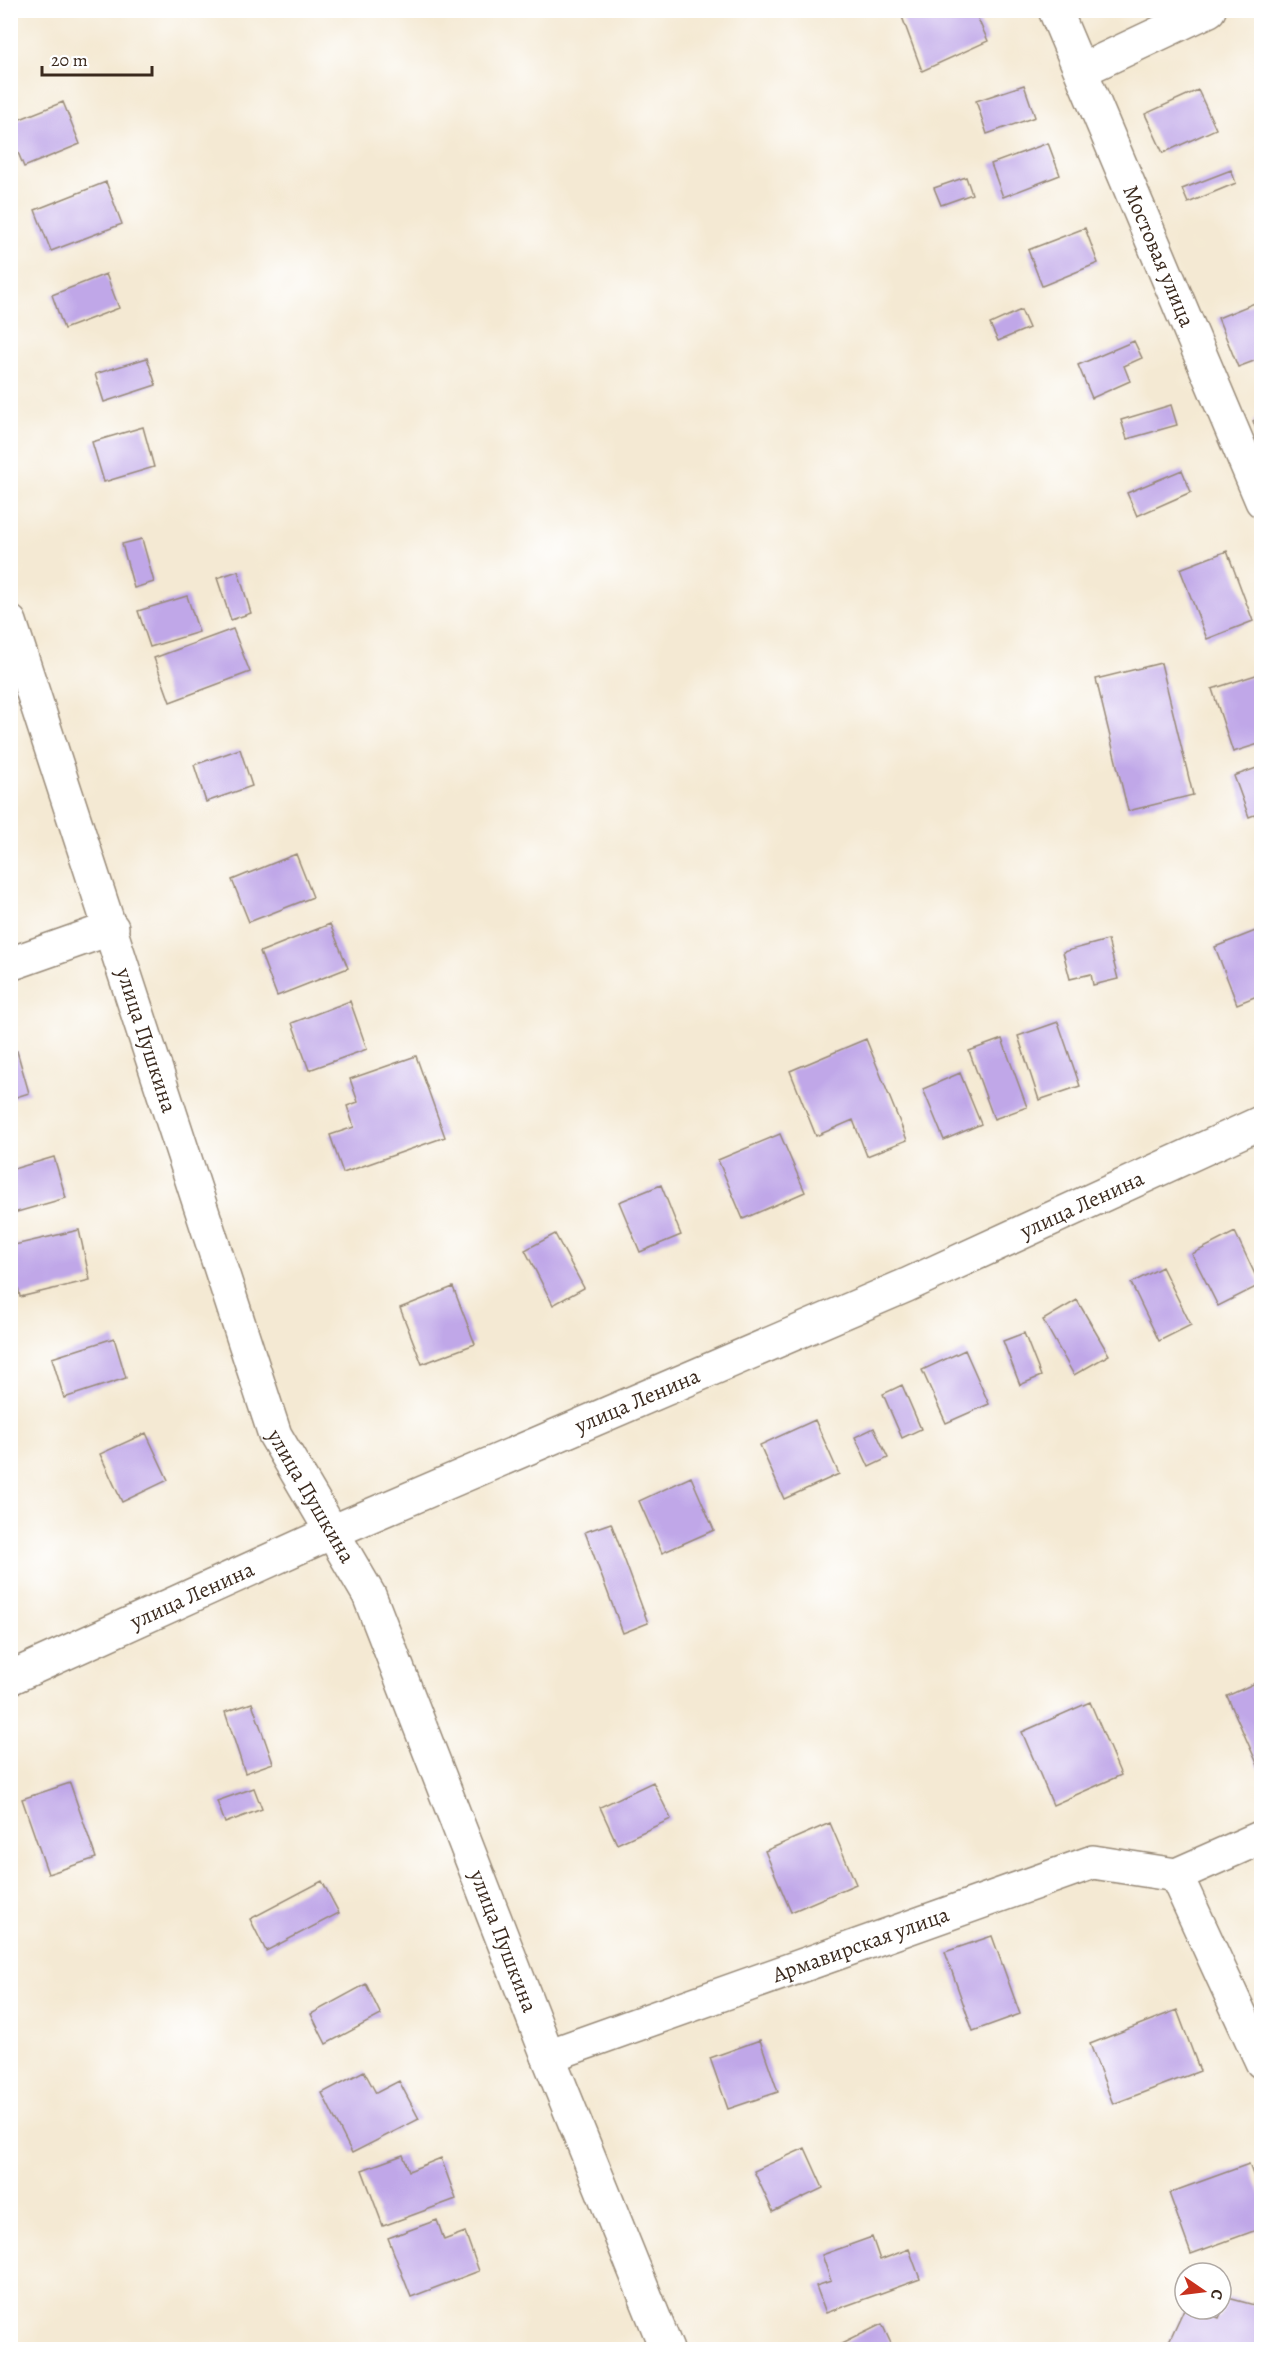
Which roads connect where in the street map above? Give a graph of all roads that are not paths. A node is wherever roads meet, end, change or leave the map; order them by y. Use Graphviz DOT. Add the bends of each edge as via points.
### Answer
graph roads {
  1 [pos="1055,10"];
  2 [pos="1209,10"];
  3 [pos="1082,70"];
  4 [pos="1262,501"];
  5 [pos="10,622"];
  6 [pos="112,928"];
  7 [pos="10,964"];
  8 [pos="1262,1122"];
  9 [pos="332,1532"];
  10 [pos="10,1678"];
  11 [pos="1262,1837"];
  12 [pos="1176,1875"];
  13 [pos="548,2056"];
  14 [pos="1262,2062"];
  15 [pos="667,2349"];
  1 -- 3 [label="street, Мостовая улица"];
  2 -- 3 [label="street"];
  3 -- 4 [label="street, Мостовая улица"];
  5 -- 6 [label="street, улица Пушкина"];
  6 -- 7 [label="street"];
  6 -- 9 [label="street, улица Пушкина" via="275,1435"];
  8 -- 9 [label="street, улица Ленина" via="907,1285"];
  9 -- 10 [label="street, улица Ленина"];
  9 -- 13 [label="street, улица Пушкина" via="369,1595"];
  11 -- 12 [label="street"];
  12 -- 13 [label="street, Армавирская улица" via="1093,1862"];
  12 -- 14 [label="street"];
  13 -- 15 [label="street, улица Пушкина"];
}
